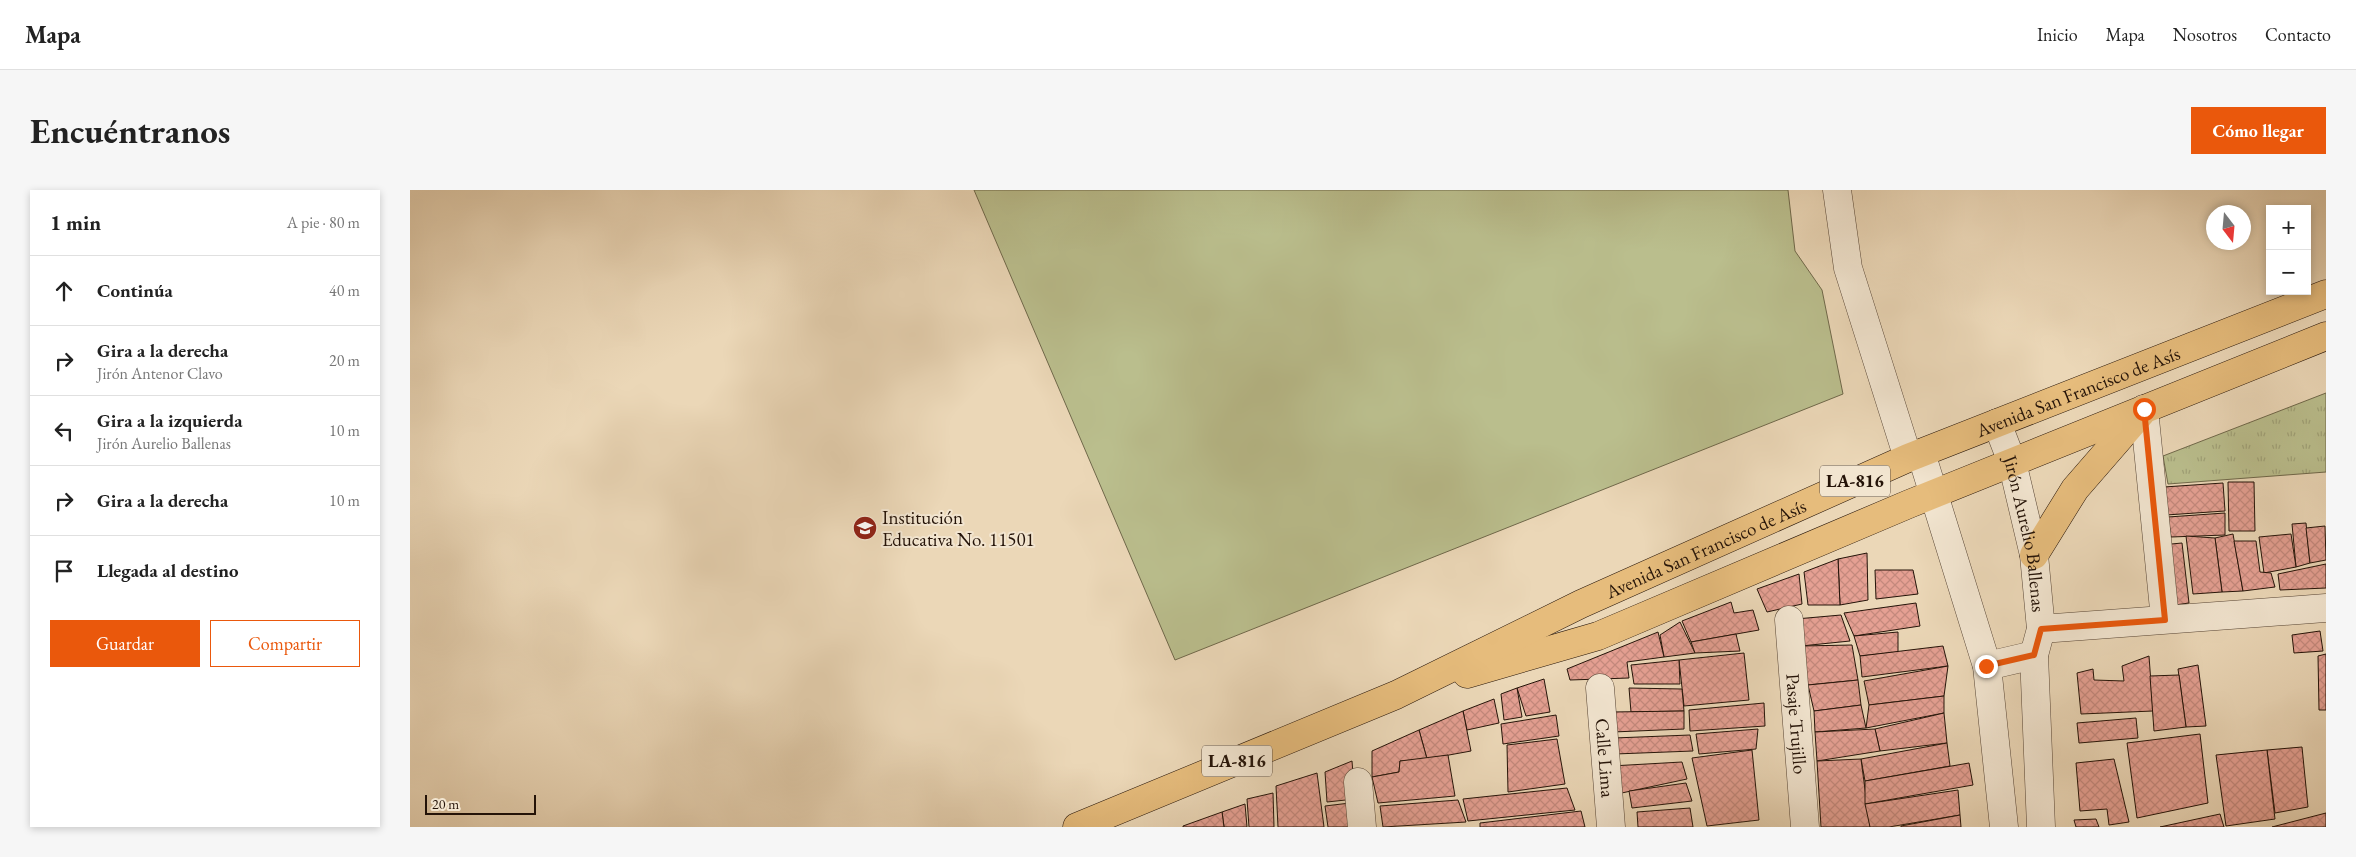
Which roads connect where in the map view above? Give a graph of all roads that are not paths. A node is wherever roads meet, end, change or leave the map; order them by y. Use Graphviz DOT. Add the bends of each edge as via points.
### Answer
graph roads {
  1 [pos="1837,190"];
  2 [pos="2326,294"];
  3 [pos="2326,336"];
  4 [pos="2144,409"];
  5 [pos="1997,423"];
  6 [pos="1914,455"];
  7 [pos="2012,462"];
  8 [pos="1935,494"];
  9 [pos="2034,555"];
  10 [pos="2326,608"];
  11 [pos="1789,620"];
  12 [pos="2165,620"];
  13 [pos="2041,629"];
  14 [pos="2034,655"];
  15 [pos="1986,666"];
  16 [pos="1600,688"];
  17 [pos="1396,695"];
  18 [pos="1358,782"];
  19 [pos="1077,827"];
  20 [pos="1362,827"];
  21 [pos="1610,827"];
  22 [pos="1805,827"];
  23 [pos="2004,827"];
  24 [pos="2041,827"];
  1 -- 6 [label="street" via="1848,268"];
  2 -- 5 [label="highway, Avenida San Francisco de Asís / LA-816"];
  3 -- 4 [label="highway, Avenida San Francisco de Asís / LA-816"];
  4 -- 7 [label="highway, Avenida San Francisco de Asís / LA-816"];
  4 -- 9 [label="highway" via="2075,489"];
  4 -- 12 [label="street"];
  5 -- 6 [label="highway, Avenida San Francisco de Asís / LA-816"];
  5 -- 7 [label="street, Jirón Aurelio Ballenas"];
  6 -- 8 [label="street"];
  6 -- 17 [label="highway, Avenida San Francisco de Asís / LA-816" via="1581,604"];
  7 -- 8 [label="highway, Avenida San Francisco de Asís / LA-816"];
  7 -- 9 [label="street, Jirón Aurelio Ballenas"];
  8 -- 15 [label="street"];
  8 -- 17 [label="highway, Avenida San Francisco de Asís / LA-816" via="1598,636"];
  9 -- 13 [label="street, Jirón Aurelio Ballenas"];
  10 -- 12 [label="street"];
  11 -- 22 [label="street, Pasaje Trujillo"];
  12 -- 13 [label="street"];
  13 -- 14 [label="street, Jirón Aurelio Ballenas"];
  14 -- 15 [label="street"];
  14 -- 24 [label="street, Jirón Aurelio Ballenas"];
  15 -- 23 [label="street"];
  16 -- 21 [label="street, Calle Lima"];
  17 -- 19 [label="highway, Avenida San Francisco de Asís / LA-816"];
  18 -- 20 [label="street"];
}
